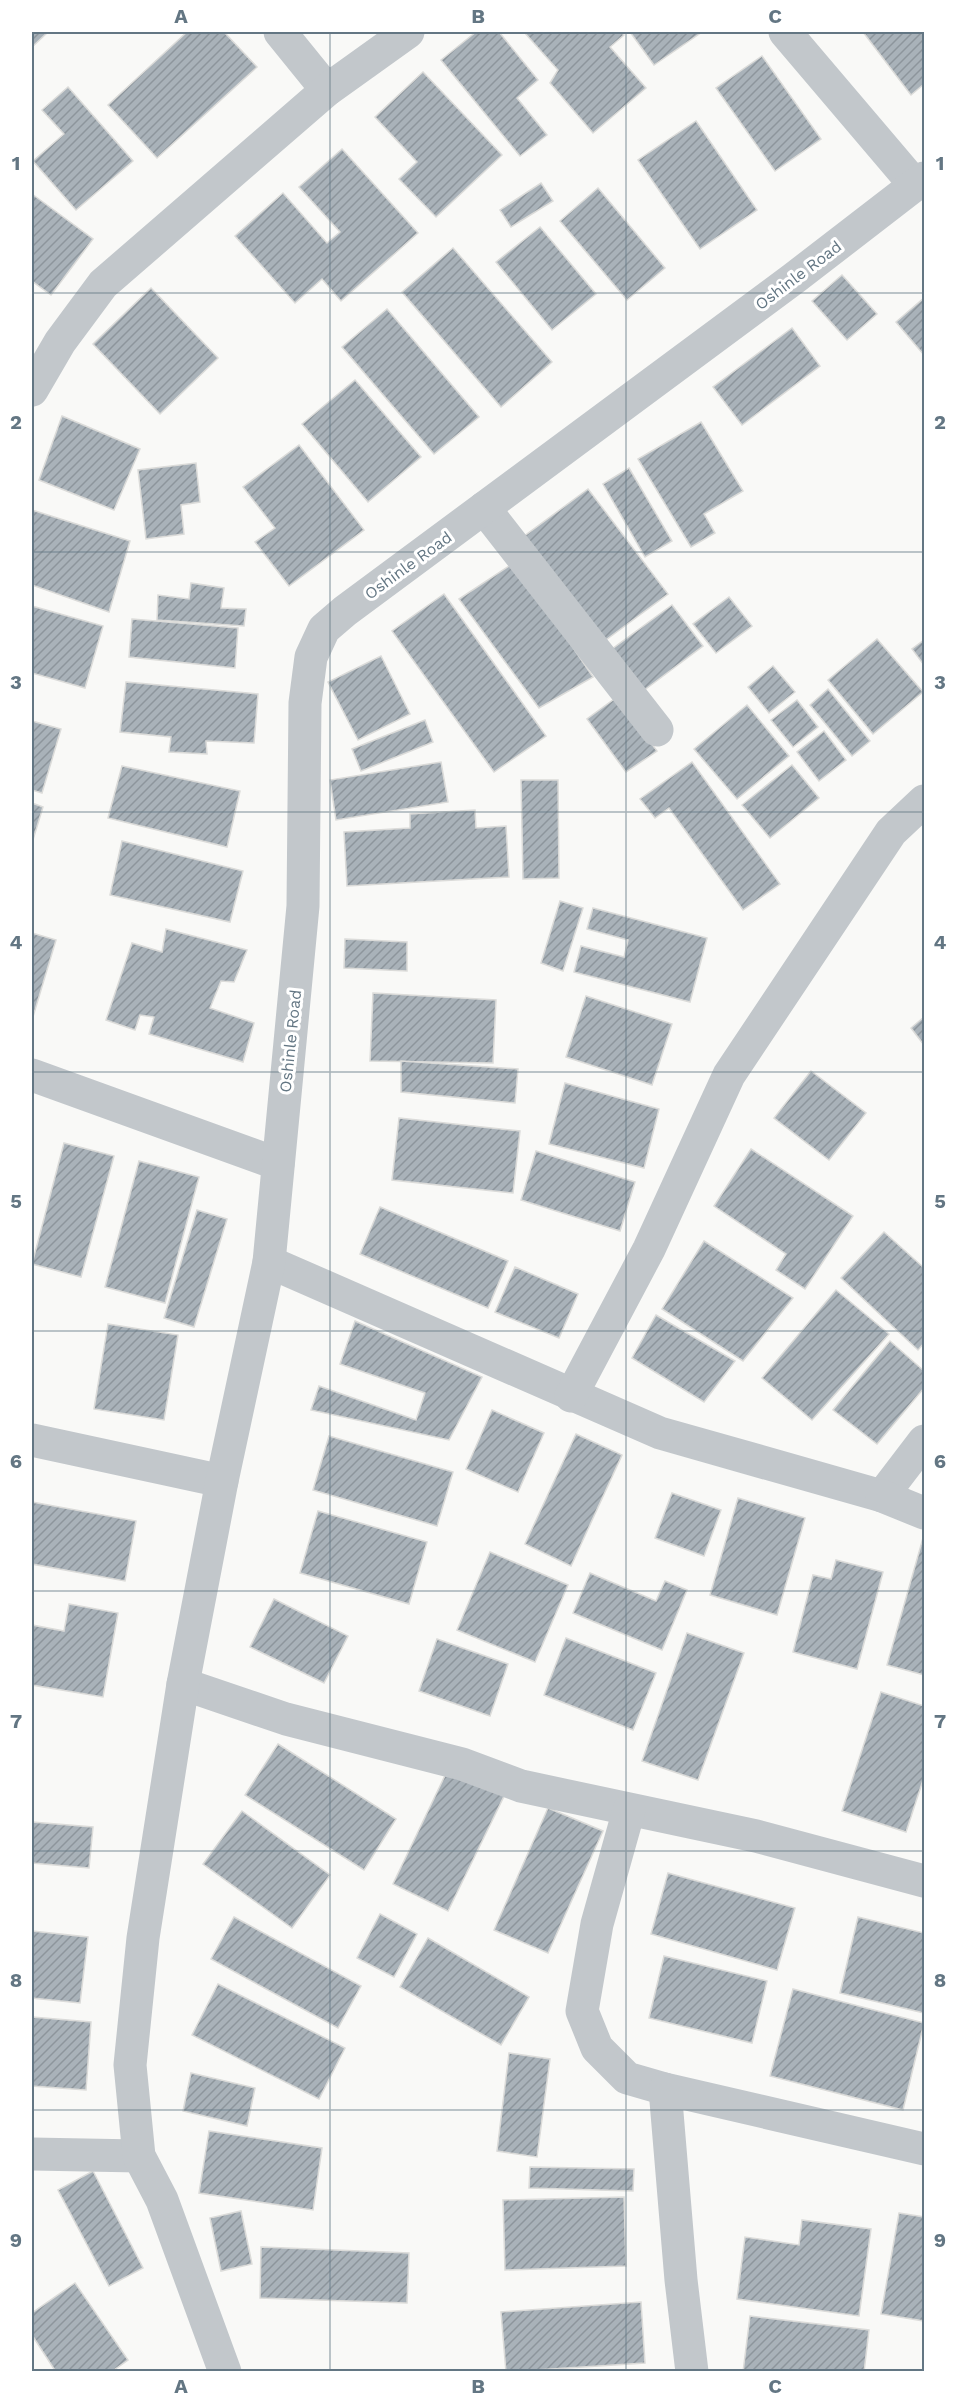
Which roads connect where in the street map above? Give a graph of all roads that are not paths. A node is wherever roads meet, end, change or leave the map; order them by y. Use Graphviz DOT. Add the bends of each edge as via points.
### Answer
graph roads {
  1 [pos="280,32"];
  2 [pos="408,32"];
  3 [pos="785,32"];
  4 [pos="327,90"];
  5 [pos="920,181"];
  6 [pos="32,390"];
  7 [pos="484,508"];
  8 [pos="657,730"];
  9 [pos="924,801"];
  10 [pos="32,1075"];
  11 [pos="278,1164"];
  12 [pos="269,1262"];
  13 [pos="571,1396"];
  14 [pos="32,1440"];
  15 [pos="924,1441"];
  16 [pos="222,1481"];
  17 [pos="882,1496"];
  18 [pos="924,1513"];
  19 [pos="183,1684"];
  20 [pos="629,1810"];
  21 [pos="924,1881"];
  22 [pos="666,2089"];
  23 [pos="924,2149"];
  24 [pos="32,2154"];
  25 [pos="139,2156"];
  26 [pos="225,2372"];
  27 [pos="692,2372"];
  1 -- 4 [label="street"];
  2 -- 4 [label="street"];
  3 -- 5 [label="street"];
  4 -- 6 [label="street" via="104,284 60,342"];
  5 -- 7 [label="street, Oshinle Road"];
  7 -- 8 [label="street"];
  7 -- 11 [label="street, Oshinle Road" via="324,629 311,657 305,703 303,906"];
  9 -- 13 [label="street" via="891,832 729,1075 649,1249"];
  10 -- 11 [label="street"];
  11 -- 12 [label="street, Oshinle Road"];
  12 -- 13 [label="street"];
  12 -- 16 [label="street, Oshinle Road"];
  13 -- 17 [label="street" via="660,1433"];
  14 -- 16 [label="street"];
  15 -- 17 [label="street"];
  16 -- 19 [label="street, Oshinle Road"];
  17 -- 18 [label="street"];
  19 -- 20 [label="street" via="286,1719 462,1764 521,1786"];
  19 -- 25 [label="street, Oshinle Road" via="143,1938 130,2065"];
  20 -- 21 [label="street" via="756,1836"];
  20 -- 22 [label="street" via="597,1924 582,2012 597,2048 627,2078"];
  22 -- 23 [label="street"];
  22 -- 27 [label="street"];
  24 -- 25 [label="street"];
  25 -- 26 [label="street" via="162,2200"];
}
